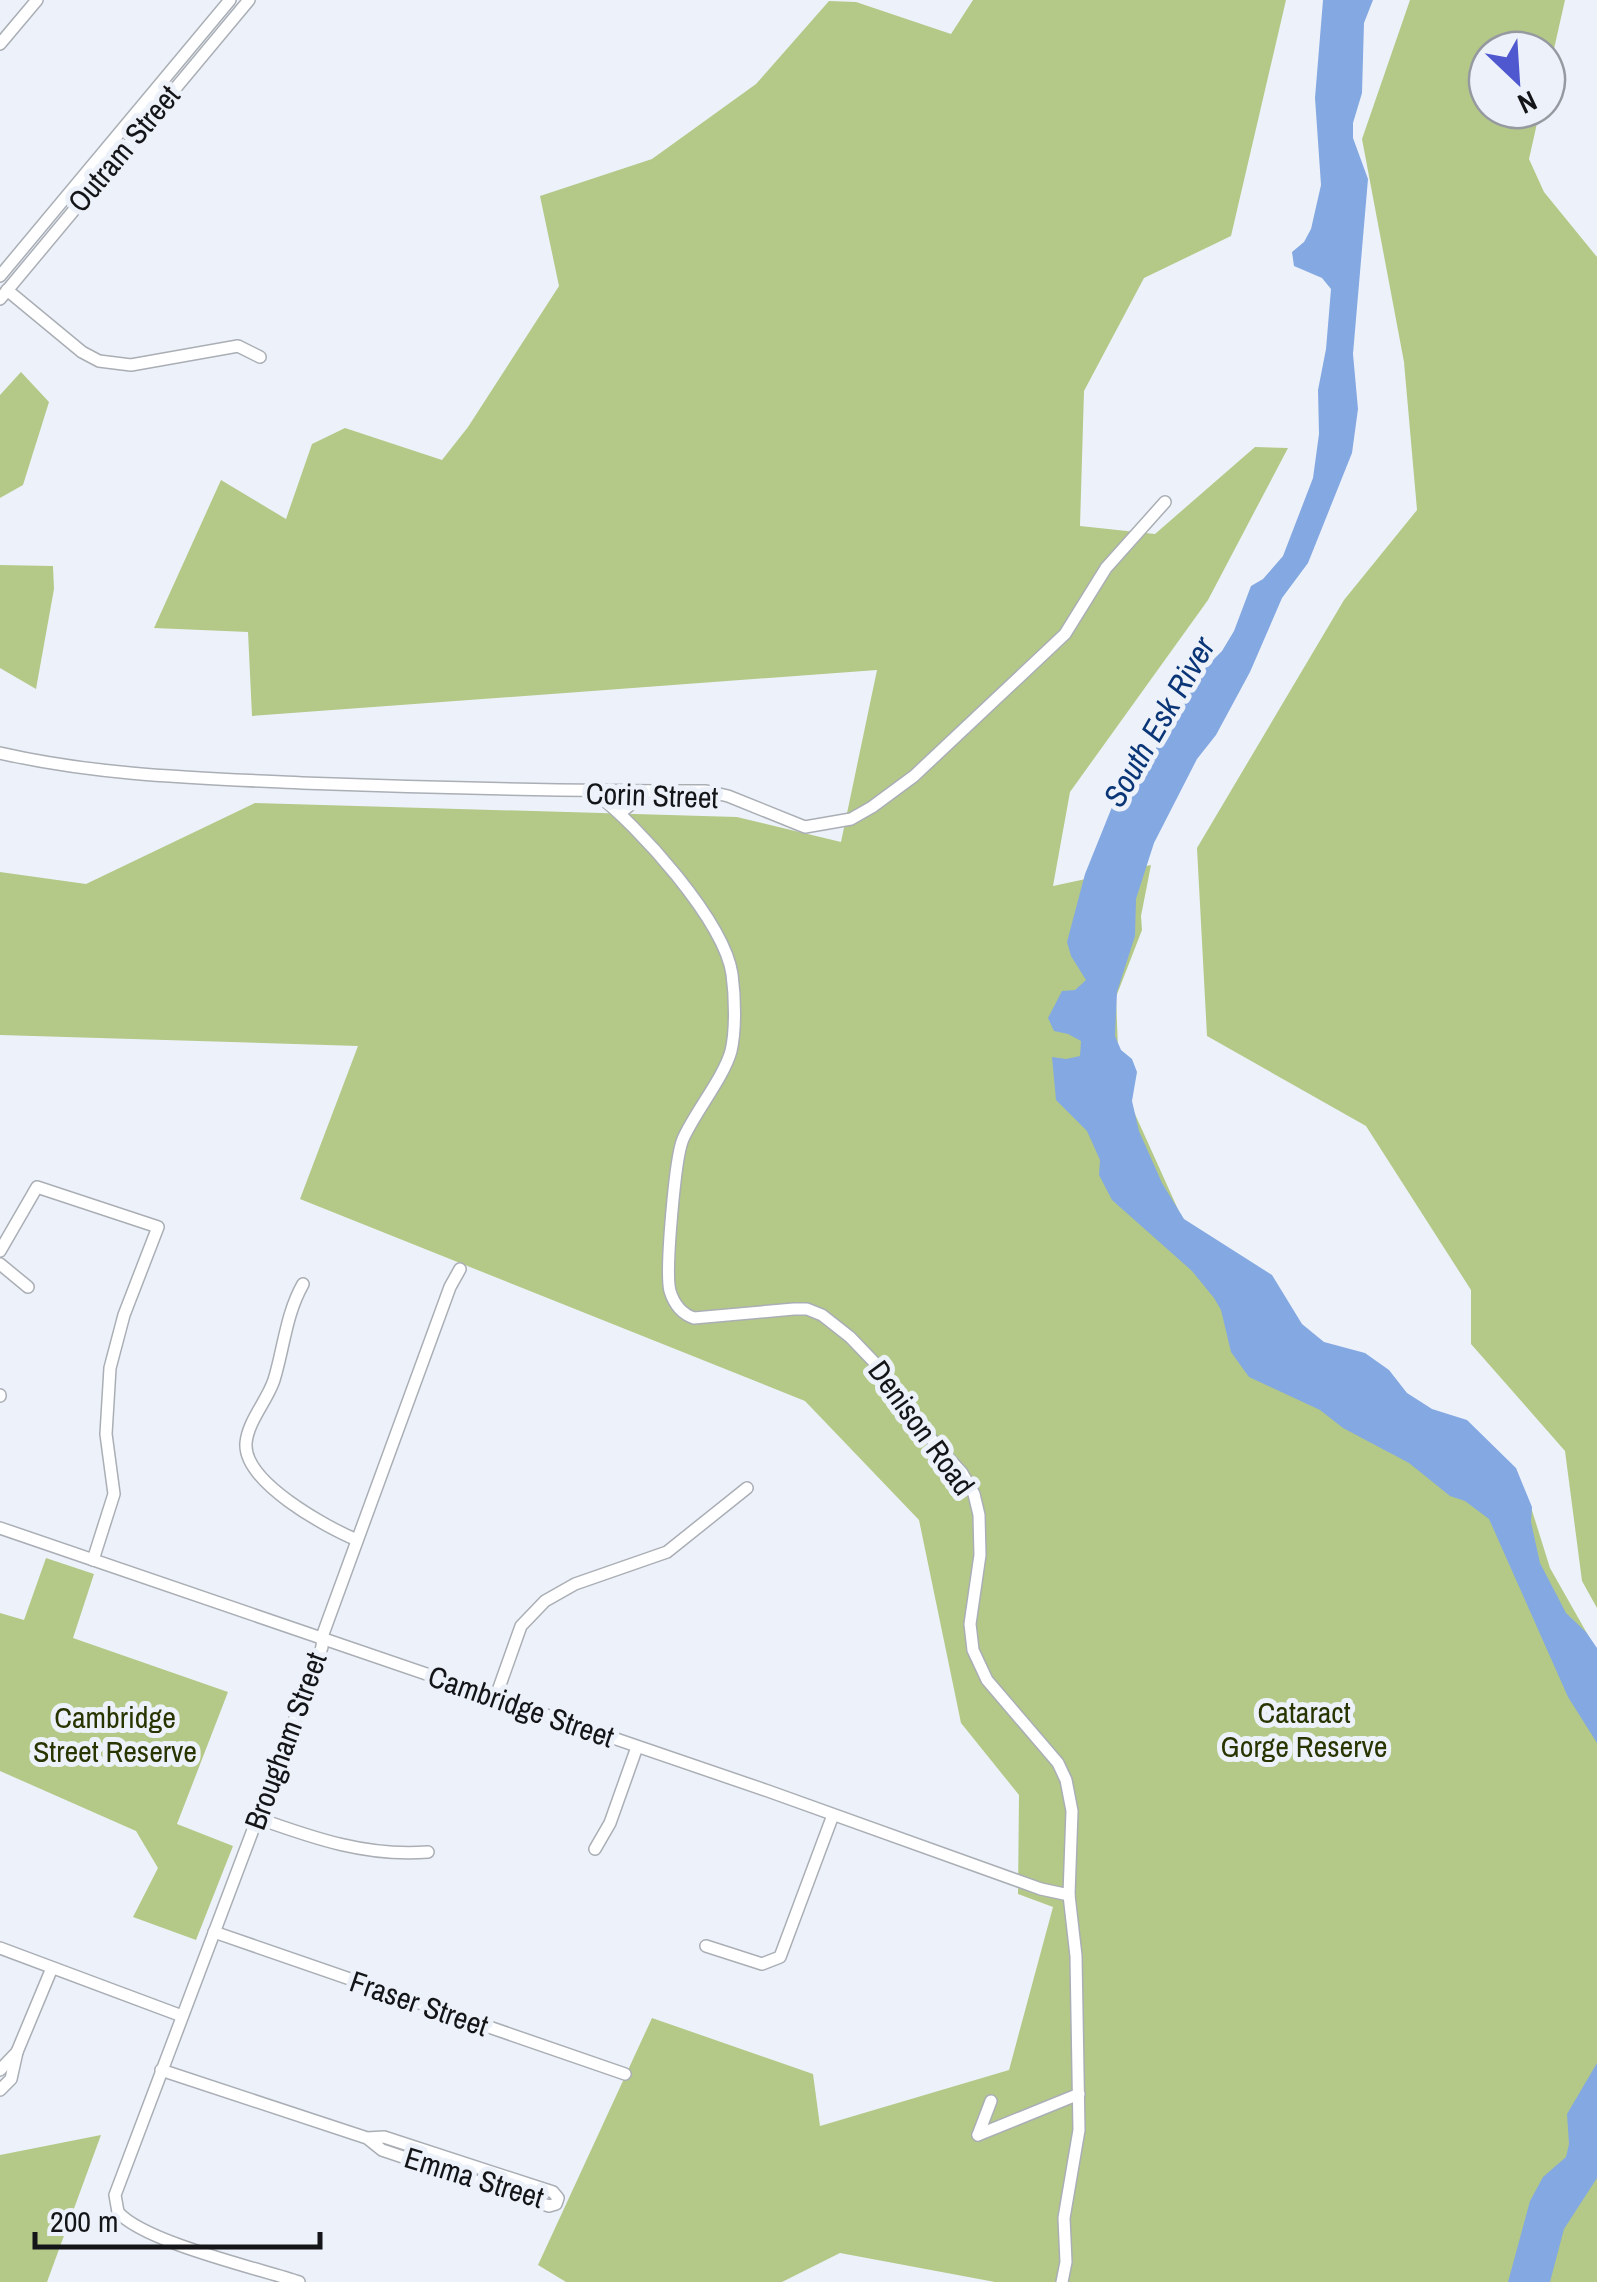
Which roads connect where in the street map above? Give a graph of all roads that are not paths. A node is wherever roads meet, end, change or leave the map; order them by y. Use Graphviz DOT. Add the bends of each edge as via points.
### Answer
graph roads {
  1 [pos="37,0"];
  2 [pos="230,0"];
  3 [pos="249,0"];
  4 [pos="0,44"];
  5 [pos="178,62"];
  6 [pos="189,71"];
  7 [pos="0,276"];
  8 [pos="4,294"];
  9 [pos="260,357"];
  10 [pos="1165,502"];
  11 [pos="0,753"];
  12 [pos="648,792"];
  13 [pos="596,793"];
  14 [pos="620,813"];
  15 [pos="0,1251"];
  16 [pos="0,1264"];
  17 [pos="460,1269"];
  18 [pos="303,1284"];
  19 [pos="28,1288"];
  20 [pos="748,1488"];
  21 [pos="0,1528"];
  22 [pos="357,1540"];
  23 [pos="93,1560"];
  24 [pos="323,1640"];
  25 [pos="496,1699"];
  26 [pos="637,1747"];
  27 [pos="833,1816"];
  28 [pos="257,1818"];
  29 [pos="595,1849"];
  30 [pos="428,1852"];
  31 [pos="1040,1889"];
  32 [pos="1070,1895"];
  33 [pos="1073,1926"];
  34 [pos="214,1932"];
  35 [pos="706,1946"];
  36 [pos="0,1948"];
  37 [pos="52,1968"];
  38 [pos="182,2016"];
  39 [pos="17,2052"];
  40 [pos="0,2070"];
  41 [pos="161,2070"];
  42 [pos="625,2074"];
  43 [pos="0,2090"];
  44 [pos="1079,2094"];
  45 [pos="990,2102"];
  46 [pos="367,2138"];
  47 [pos="299,2282"];
  48 [pos="1062,2282"];
  1 -- 4 [label="street"];
  2 -- 5 [label="street, Outram Street"];
  3 -- 6 [label="street, Outram Street"];
  5 -- 6 [label="street"];
  5 -- 7 [label="street, Outram Street"];
  6 -- 8 [label="street, Outram Street"];
  8 -- 9 [label="street" via="99,361 131,365 238,346"];
  10 -- 12 [label="street, Corin Street" via="1106,568 1065,634 914,776 851,819 805,827 728,796"];
  11 -- 13 [label="street, Corin Street" via="65,768 179,777"];
  12 -- 13 [label="street, Corin Street"];
  12 -- 14 [label="street"];
  13 -- 14 [label="street, Denison Road"];
  14 -- 32 [label="street, Denison Road" via="720,937 733,979 731,1050 678,1156 669,1289 694,1318 815,1311 862,1348 962,1473 979,1515 974,1650 987,1680 1044,1744 1066,1780 1073,1825"];
  15 -- 23 [label="street" via="37,1187 158,1228 110,1368 106,1434 114,1494"];
  16 -- 19 [label="street"];
  17 -- 22 [label="street, Brougham Street"];
  18 -- 22 [label="street" via="246,1452 257,1473 302,1510"];
  20 -- 25 [label="street" via="667,1552 545,1601 521,1626"];
  21 -- 23 [label="street, Cambridge Street"];
  22 -- 24 [label="street, Brougham Street"];
  23 -- 24 [label="street, Cambridge Street"];
  24 -- 25 [label="street, Cambridge Street"];
  24 -- 28 [label="street, Brougham Street"];
  25 -- 26 [label="street, Cambridge Street"];
  26 -- 27 [label="street, Cambridge Street"];
  26 -- 29 [label="street"];
  27 -- 31 [label="street, Cambridge Street"];
  27 -- 35 [label="street" via="780,1957 762,1964"];
  28 -- 30 [label="street" via="338,1846"];
  28 -- 34 [label="street, Brougham Street"];
  31 -- 32 [label="street, Cambridge Street"];
  31 -- 33 [label="street, Cambridge Street"];
  32 -- 33 [label="street, Denison Road"];
  33 -- 44 [label="street, Denison Road"];
  34 -- 38 [label="street, Brougham Street"];
  34 -- 42 [label="street, Fraser Street"];
  36 -- 37 [label="street"];
  37 -- 38 [label="street"];
  37 -- 39 [label="street"];
  38 -- 41 [label="street, Brougham Street"];
  39 -- 40 [label="street"];
  39 -- 43 [label="street"];
  41 -- 46 [label="street, Emma Street"];
  41 -- 47 [label="street, Brougham Street" via="115,2192 118,2212 159,2236"];
  44 -- 45 [label="street" via="978,2135"];
  44 -- 48 [label="street, Denison Road"];
  46 -- 46 [label="street, Emma Street" via="384,2137 558,2198 549,2206 382,2150"];
}
